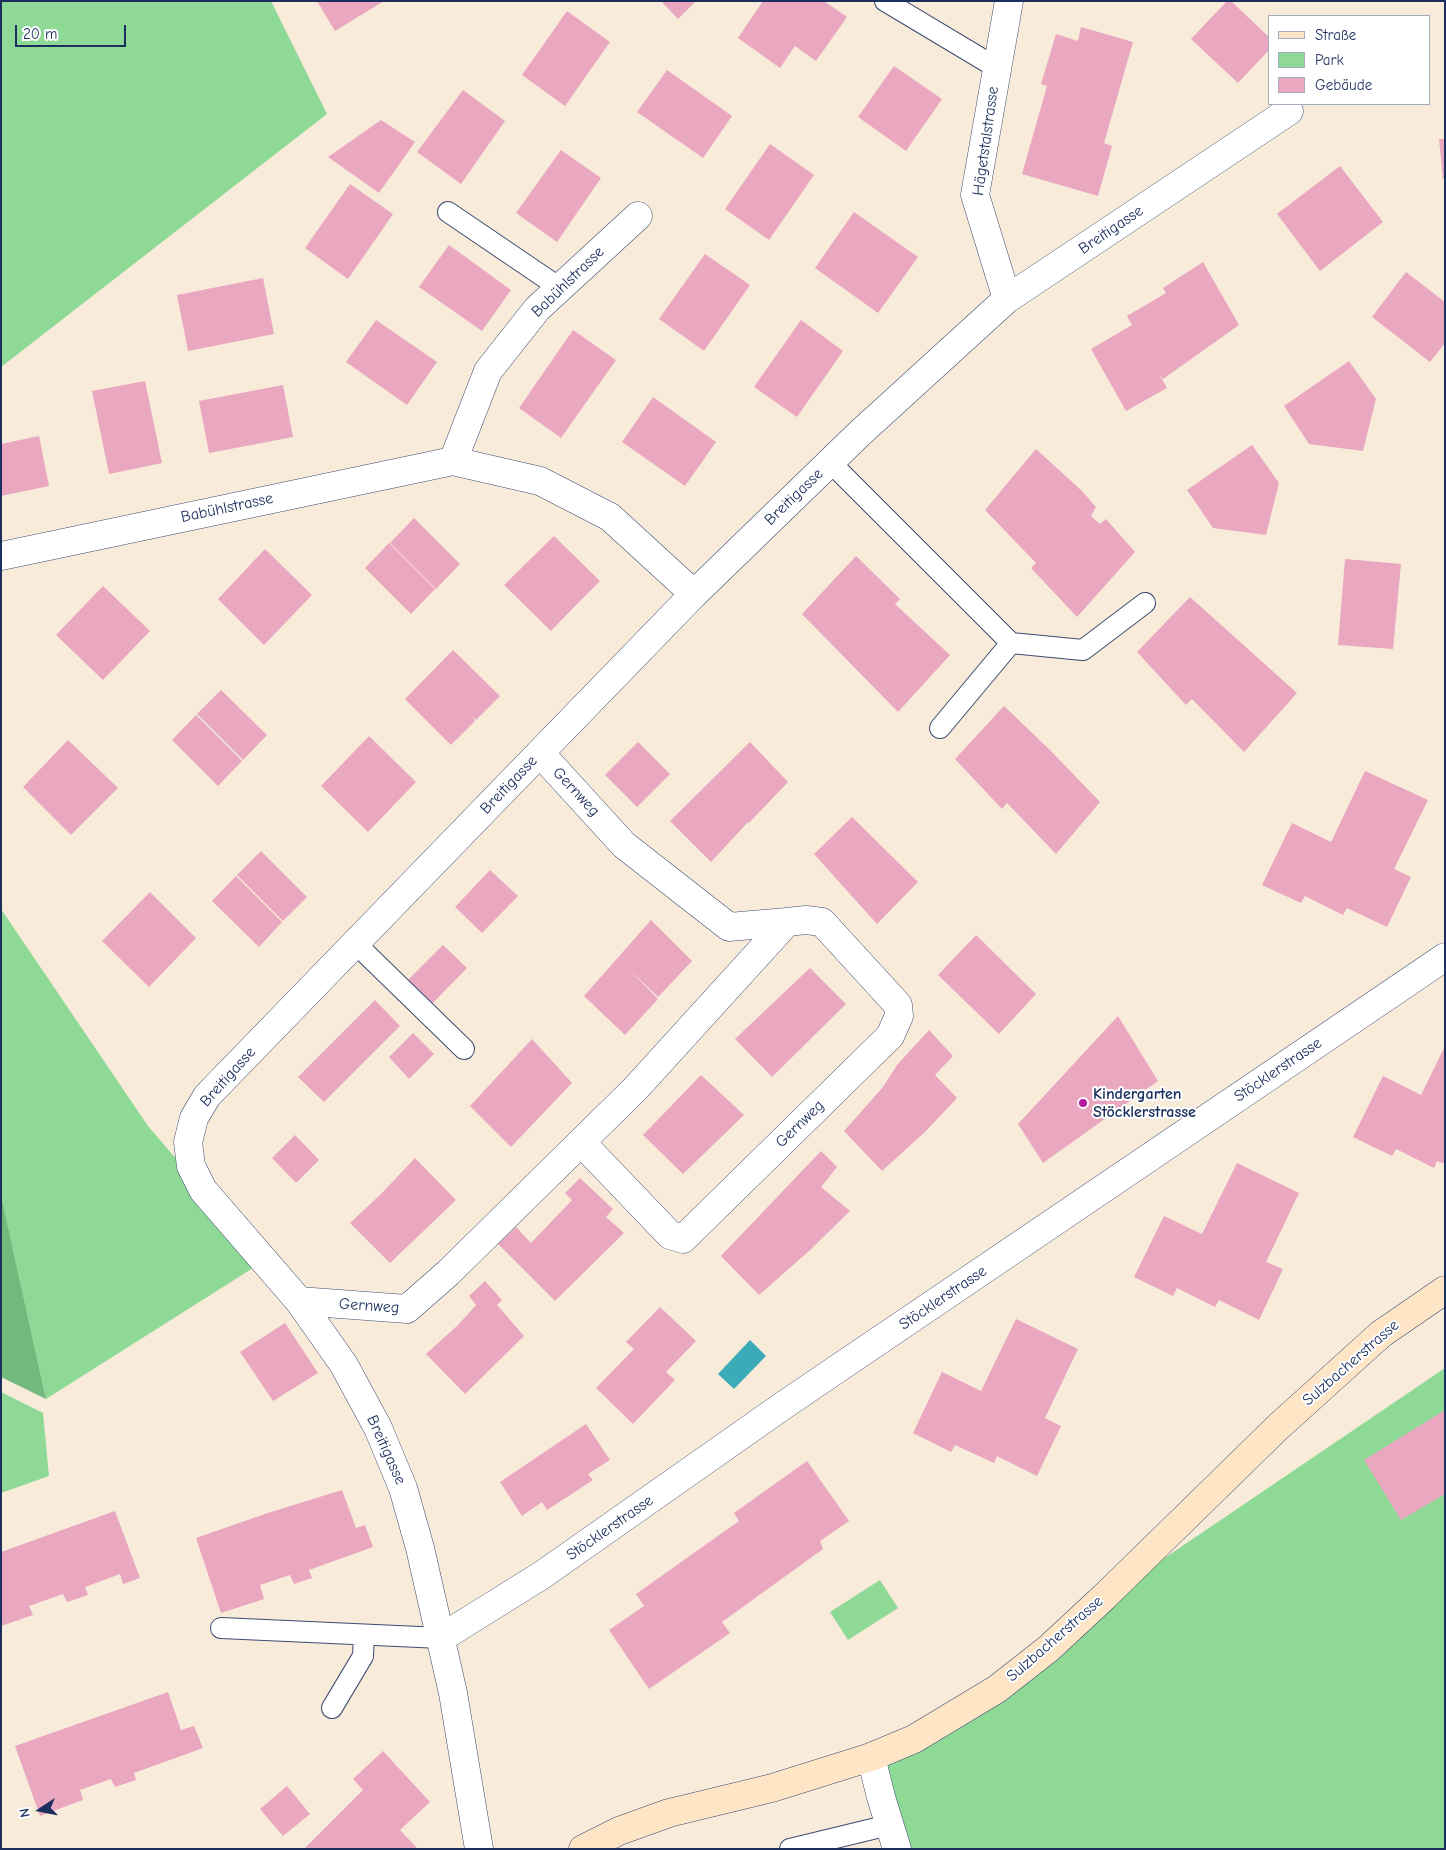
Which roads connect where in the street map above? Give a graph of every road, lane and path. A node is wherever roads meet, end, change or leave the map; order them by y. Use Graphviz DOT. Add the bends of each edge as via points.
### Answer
graph roads {
  1 [pos="885,1"];
  2 [pos="1009,1"];
  3 [pos="997,68"];
  4 [pos="1289,111"];
  5 [pos="448,212"];
  6 [pos="638,216"];
  7 [pos="560,288"];
  8 [pos="1007,300"];
  9 [pos="453,461"];
  10 [pos="830,462"];
  11 [pos="1,556"];
  12 [pos="694,594"];
  13 [pos="1145,603"];
  14 [pos="1011,643"];
  15 [pos="940,728"];
  16 [pos="540,753"];
  17 [pos="786,922"];
  18 [pos="355,943"];
  19 [pos="1445,957"];
  20 [pos="464,1049"];
  21 [pos="581,1142"];
  22 [pos="1445,1290"];
  23 [pos="299,1301"];
  24 [pos="221,1628"];
  25 [pos="364,1635"];
  26 [pos="441,1638"];
  27 [pos="332,1708"];
  28 [pos="871,1757"];
  29 [pos="893,1837"];
  30 [pos="478,1849"];
  31 [pos="583,1849"];
  32 [pos="790,1849"];
  1 -- 3 [label="lane, Hägetstalstrasse"];
  2 -- 3 [label="street, Hägetstalstrasse"];
  3 -- 8 [label="street, Hägetstalstrasse" via="975,195"];
  4 -- 8 [label="street, Breitigasse"];
  5 -- 7 [label="lane"];
  6 -- 7 [label="street, Babühlstrasse"];
  7 -- 9 [label="street, Babühlstrasse" via="537,309 488,371"];
  8 -- 10 [label="street, Breitigasse"];
  9 -- 11 [label="street, Babühlstrasse"];
  9 -- 12 [label="street, Babühlstrasse" via="540,481 610,517"];
  10 -- 12 [label="street, Breitigasse"];
  10 -- 14 [label="lane, Breitigasse"];
  12 -- 16 [label="street, Breitigasse"];
  13 -- 14 [label="lane" via="1083,650"];
  14 -- 15 [label="lane"];
  16 -- 17 [label="street, Gernweg" via="624,845 729,927"];
  16 -- 18 [label="street, Breitigasse"];
  17 -- 21 [label="street, Gernweg" via="636,1088"];
  17 -- 21 [label="street, Gernweg" via="822,922 898,1004 899,1016 890,1036 683,1239 670,1235"];
  18 -- 20 [label="lane"];
  18 -- 23 [label="street, Breitigasse" via="207,1096 194,1118 188,1142 192,1166 203,1190"];
  19 -- 26 [label="street, Stöcklerstrasse" via="784,1406 542,1575"];
  21 -- 23 [label="street, Gernweg" via="407,1309"];
  22 -- 28 [label="street, Sulzbacherstrasse" via="1381,1334 1278,1426 1048,1649 997,1689 955,1716 914,1739"];
  23 -- 26 [label="street, Breitigasse" via="344,1365 378,1428 403,1488"];
  24 -- 25 [label="lane"];
  25 -- 26 [label="lane"];
  25 -- 27 [label="lane" via="363,1656"];
  26 -- 30 [label="street, Breitigasse"];
  28 -- 29 [label="street"];
  28 -- 31 [label="street, Sulzbacherstrasse" via="772,1788 669,1813 619,1831"];
  29 -- 32 [label="lane"];
}
